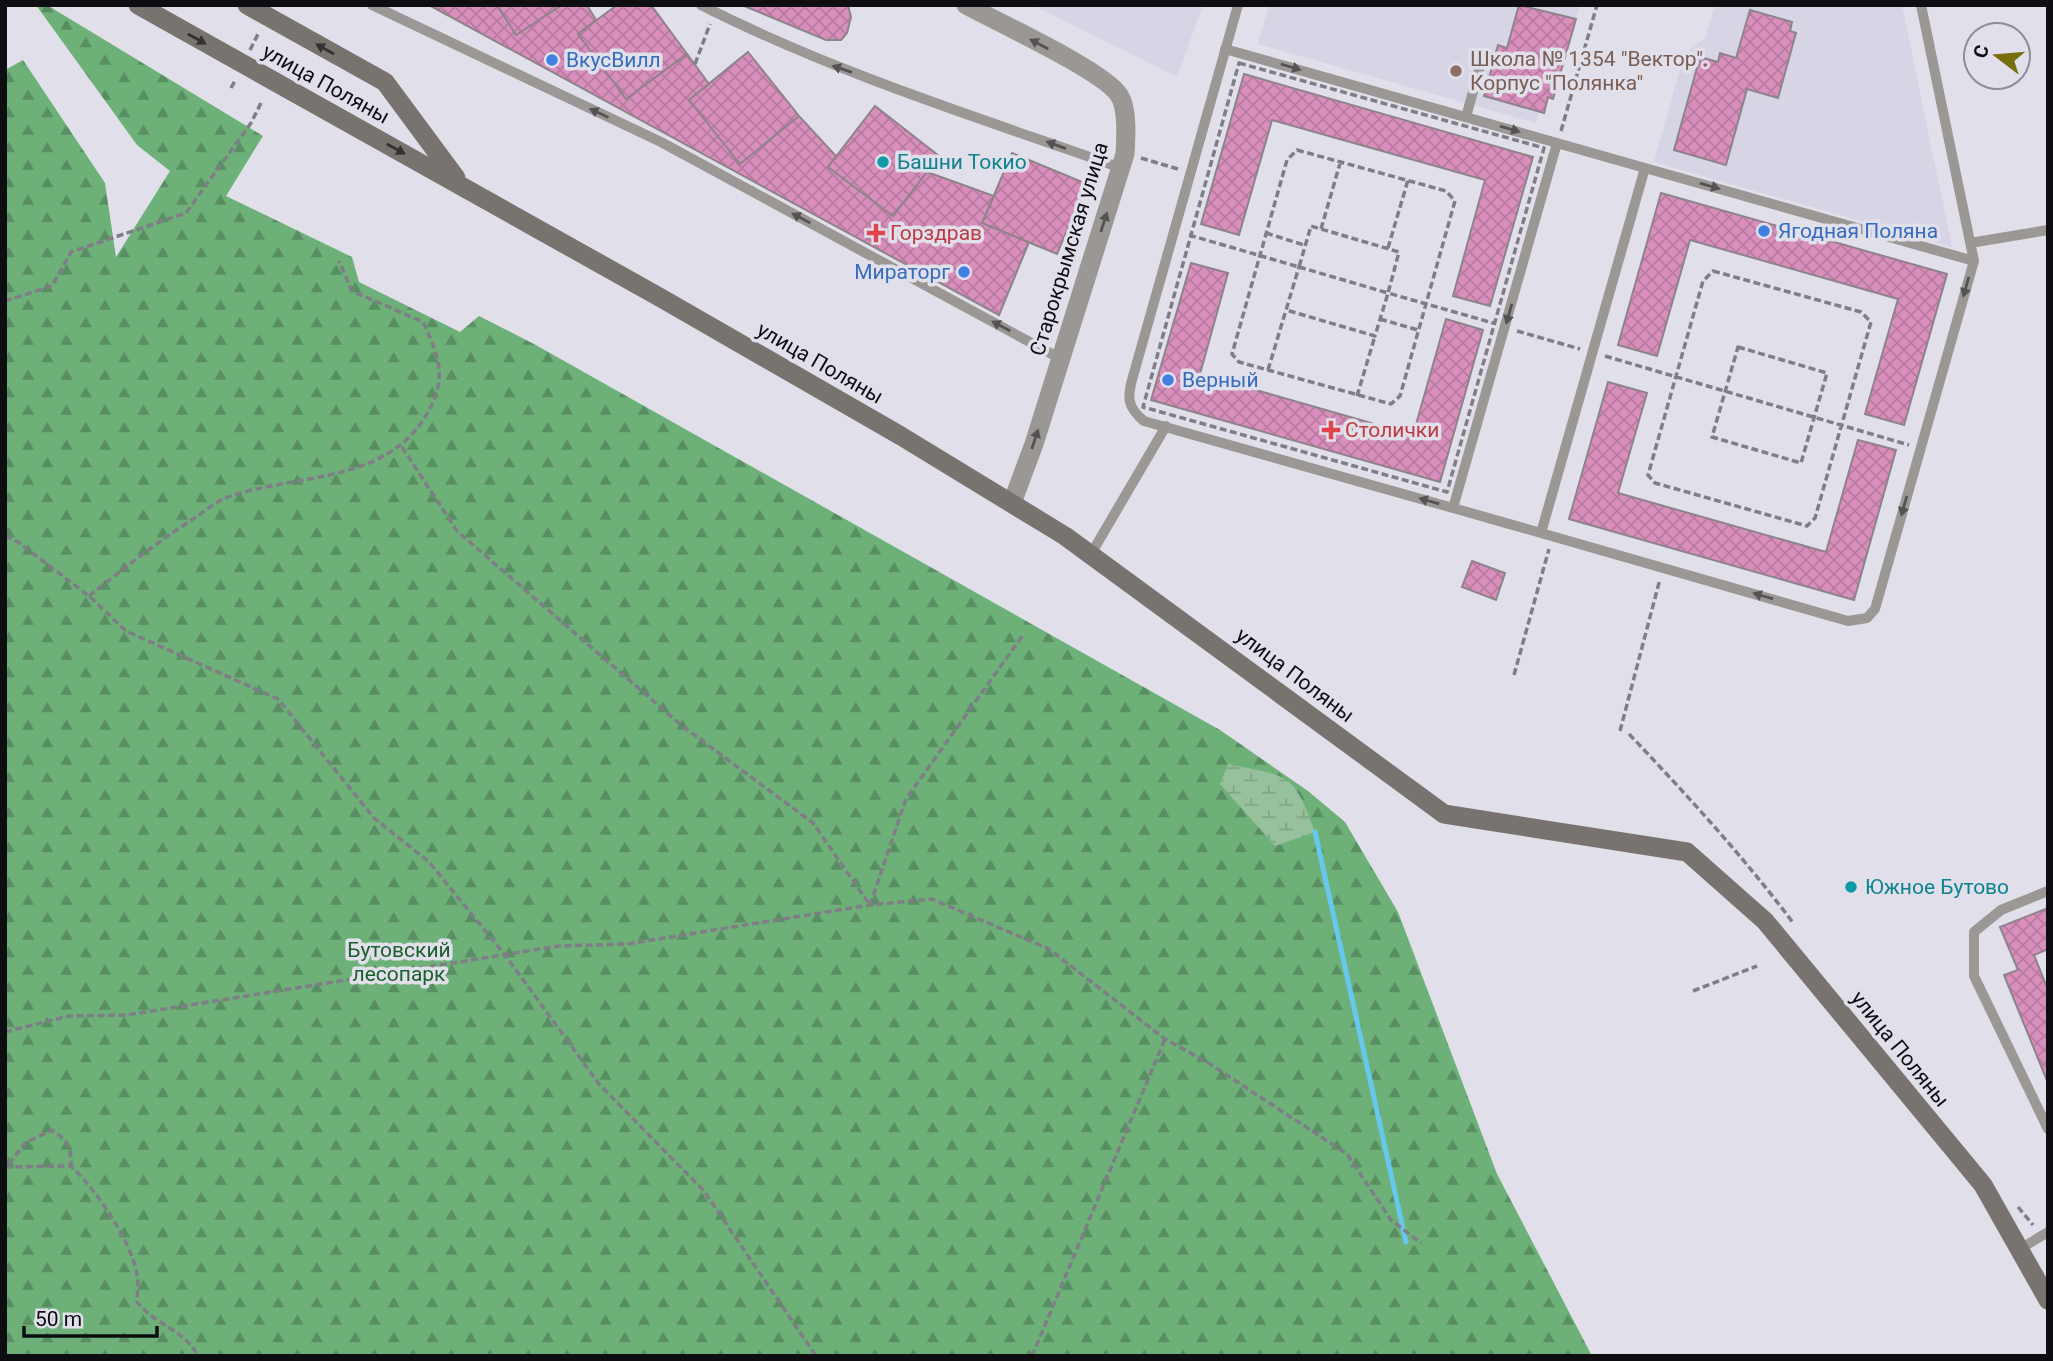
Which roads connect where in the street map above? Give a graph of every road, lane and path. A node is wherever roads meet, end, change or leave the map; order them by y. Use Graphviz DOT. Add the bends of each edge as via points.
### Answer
graph roads {
  1 [pos="138,5"];
  2 [pos="247,5"];
  3 [pos="372,5"];
  4 [pos="701,5"];
  5 [pos="966,5"];
  6 [pos="1238,5"];
  7 [pos="1597,5"];
  8 [pos="1921,5"];
  9 [pos="715,12"];
  10 [pos="1225,49"];
  11 [pos="695,64"];
  12 [pos="1479,70"];
  13 [pos="261,103"];
  14 [pos="1466,117"];
  15 [pos="1558,143"];
  16 [pos="1341,160"];
  17 [pos="1153,162"];
  18 [pos="1644,168"];
  19 [pos="1121,169"];
  20 [pos="1190,172"];
  21 [pos="1408,180"];
  22 [pos="461,184"];
  23 [pos="1321,229"];
  24 [pos="2048,230"];
  25 [pos="1266,233"];
  26 [pos="1198,237"];
  27 [pos="1970,243"];
  28 [pos="1305,245"];
  29 [pos="1388,248"];
  30 [pos="1260,255"];
  31 [pos="339,261"];
  32 [pos="1974,261"];
  33 [pos="1299,267"];
  34 [pos="1388,293"];
  35 [pos="5,301"];
  36 [pos="1426,304"];
  37 [pos="1286,310"];
  38 [pos="1380,319"];
  39 [pos="1505,327"];
  40 [pos="1419,331"];
  41 [pos="1375,336"];
  42 [pos="1598,353"];
  43 [pos="1061,359"];
  44 [pos="1600,367"];
  45 [pos="1268,370"];
  46 [pos="1675,377"];
  47 [pos="1725,391"];
  48 [pos="1357,396"];
  49 [pos="1143,407"];
  50 [pos="1814,417"];
  51 [pos="1166,426"];
  52 [pos="1842,426"];
  53 [pos="1908,439"];
  54 [pos="1899,442"];
  55 [pos="402,447"];
  56 [pos="1904,453"];
  57 [pos="1012,503"];
  58 [pos="1453,508"];
  59 [pos="1541,533"];
  60 [pos="5,536"];
  61 [pos="1553,537"];
  62 [pos="1091,554"];
  63 [pos="1664,568"];
  64 [pos="89,596"];
  65 [pos="1023,635"];
  66 [pos="1514,675"];
  67 [pos="1620,731"];
  68 [pos="1629,734"];
  69 [pos="2048,891"];
  70 [pos="870,905"];
  71 [pos="1797,929"];
  72 [pos="505,955"];
  73 [pos="1757,966"];
  74 [pos="1693,991"];
  75 [pos="5,1032"];
  76 [pos="1165,1040"];
  77 [pos="2048,1129"];
  78 [pos="7,1166"];
  79 [pos="71,1166"];
  80 [pos="2048,1232"];
  81 [pos="1421,1244"];
  82 [pos="2020,1249"];
  83 [pos="2048,1300"];
  84 [pos="198,1356"];
  85 [pos="816,1356"];
  86 [pos="1032,1356"];
  1 -- 22 [label="main road, улица Поляны, one-way"];
  22 -- 2 [label="main road, улица Поляны, one-way" via="384,82"];
  43 -- 3 [label="lane, one-way" via="661,142"];
  4 -- 9 [label="lane"];
  19 -- 5 [label="street, Старокрымская улица, one-way" via="1126,137 1120,96 1100,76"];
  6 -- 10 [label="lane"];
  7 -- 15 [label="path"];
  8 -- 27 [label="lane"];
  9 -- 11 [label="path"];
  19 -- 9 [label="lane, one-way" via="830,64"];
  10 -- 14 [label="lane, one-way"];
  10 -- 20 [label="lane"];
  12 -- 14 [label="lane"];
  13 -- 35 [label="path" via="251,124 186,213 71,252 52,286"];
  14 -- 15 [label="lane, one-way"];
  15 -- 18 [label="lane"];
  15 -- 39 [label="lane, one-way"];
  16 -- 21 [label="path"];
  16 -- 23 [label="path"];
  16 -- 25 [label="path" via="1308,150 1291,153"];
  17 -- 20 [label="path"];
  18 -- 32 [label="lane, one-way"];
  18 -- 42 [label="lane"];
  43 -- 19 [label="street, Старокрымская улица, one-way"];
  20 -- 51 [label="lane" via="1128,395 1144,421"];
  21 -- 29 [label="path"];
  21 -- 36 [label="path" via="1446,191 1455,201"];
  22 -- 57 [label="main road, улица Поляны"];
  23 -- 28 [label="path" via="1311,226"];
  23 -- 29 [label="path"];
  24 -- 27 [label="lane"];
  25 -- 28 [label="path"];
  25 -- 30 [label="path"];
  26 -- 30 [label="path"];
  27 -- 32 [label="lane"];
  28 -- 33 [label="path"];
  29 -- 34 [label="path" via="1399,251"];
  30 -- 33 [label="path"];
  30 -- 45 [label="path" via="1232,354 1239,362"];
  31 -- 55 [label="path" via="352,291 423,322 436,351 441,376 433,403"];
  32 -- 63 [label="lane, one-way" via="1875,609 1867,618 1848,621"];
  33 -- 34 [label="path"];
  33 -- 37 [label="path"];
  34 -- 36 [label="path"];
  34 -- 38 [label="path"];
  36 -- 39 [label="path"];
  36 -- 40 [label="path"];
  37 -- 41 [label="path"];
  37 -- 45 [label="path"];
  38 -- 40 [label="path"];
  38 -- 41 [label="path"];
  39 -- 42 [label="path"];
  39 -- 58 [label="lane"];
  40 -- 48 [label="path" via="1396,402 1384,404"];
  41 -- 48 [label="path"];
  42 -- 44 [label="path"];
  42 -- 46 [label="path"];
  42 -- 59 [label="lane"];
  57 -- 43 [label="street, Старокрымская улица, one-way"];
  45 -- 48 [label="path"];
  46 -- 47 [label="path"];
  46 -- 52 [label="path" via="1648,470 1655,483 1807,526 1815,517"];
  46 -- 52 [label="path" via="1703,281 1713,271 1849,309 1871,322"];
  47 -- 50 [label="path"];
  47 -- 50 [label="path" via="1738,347 1827,373"];
  47 -- 50 [label="path" via="1712,437 1801,463"];
  49 -- 49 [label="path" via="1239,63 1544,148 1447,492"];
  50 -- 52 [label="path"];
  58 -- 51 [label="lane, one-way"];
  51 -- 62 [label="lane"];
  52 -- 54 [label="path"];
  53 -- 56 [label="path"];
  55 -- 64 [label="path" via="341,473 227,497 164,537"];
  55 -- 70 [label="path" via="457,531 681,725 813,823"];
  57 -- 62 [label="main road, улица Поляны"];
  58 -- 59 [label="lane"];
  59 -- 61 [label="lane"];
  60 -- 64 [label="path"];
  61 -- 63 [label="lane"];
  61 -- 66 [label="path"];
  62 -- 82 [label="main road, улица Поляны" via="1444,814 1687,852 1765,921 1823,990 1983,1185"];
  63 -- 67 [label="path"];
  64 -- 72 [label="path" via="126,631 278,699 374,818 429,862"];
  65 -- 70 [label="path" via="906,799"];
  68 -- 71 [label="path" via="1709,821"];
  69 -- 77 [label="lane" via="2001,910 1973,932 1975,976"];
  70 -- 72 [label="path" via="627,944 559,946"];
  70 -- 76 [label="path" via="932,899 1049,949"];
  72 -- 75 [label="path" via="127,1015 69,1016"];
  72 -- 85 [label="path" via="598,1084 704,1191"];
  73 -- 74 [label="path"];
  76 -- 81 [label="path" via="1210,1064 1347,1154 1391,1220"];
  76 -- 86 [label="path"];
  78 -- 79 [label="path"];
  78 -- 79 [label="path" via="25,1143 52,1130 67,1140"];
  79 -- 84 [label="path" via="93,1188 119,1231 137,1273 137,1303 153,1321 184,1339"];
  80 -- 82 [label="lane"];
  82 -- 83 [label="main road, улица Поляны"];
}
